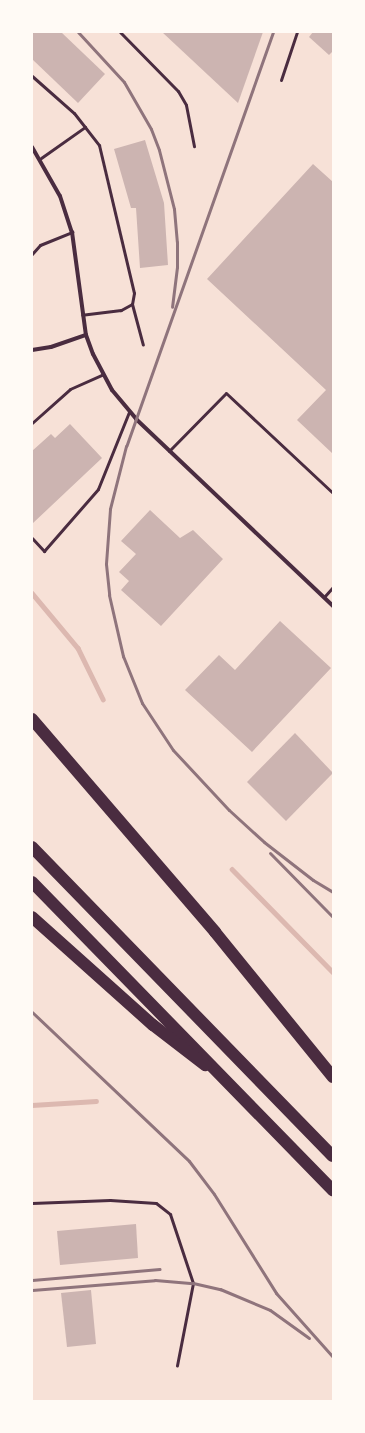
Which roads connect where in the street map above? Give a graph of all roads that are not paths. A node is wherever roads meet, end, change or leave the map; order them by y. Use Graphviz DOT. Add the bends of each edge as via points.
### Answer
graph roads {
  1 [pos="120,32"];
  2 [pos="297,32"];
  3 [pos="32,76"];
  4 [pos="281,80"];
  5 [pos="85,127"];
  6 [pos="32,146"];
  7 [pos="194,146"];
  8 [pos="41,158"];
  9 [pos="72,232"];
  10 [pos="32,254"];
  11 [pos="132,304"];
  12 [pos="82,315"];
  13 [pos="86,335"];
  14 [pos="143,345"];
  15 [pos="32,350"];
  16 [pos="102,374"];
  17 [pos="129,412"];
  18 [pos="32,423"];
  19 [pos="169,451"];
  20 [pos="333,493"];
  21 [pos="32,538"];
  22 [pos="333,587"];
  23 [pos="324,597"];
  24 [pos="333,606"];
  25 [pos="32,719"];
  26 [pos="32,847"];
  27 [pos="32,882"];
  28 [pos="32,917"];
  29 [pos="333,1077"];
  30 [pos="236,1090"];
  31 [pos="333,1156"];
  32 [pos="333,1190"];
  33 [pos="32,1202"];
  34 [pos="177,1366"];
  1 -- 7 [label="lane" via="178,91 186,105"];
  2 -- 4 [label="lane"];
  3 -- 5 [label="lane"];
  5 -- 8 [label="lane"];
  5 -- 11 [label="lane" via="99,145 134,293"];
  6 -- 8 [label="street"];
  8 -- 9 [label="street" via="60,196"];
  9 -- 10 [label="lane" via="40,245"];
  9 -- 12 [label="street"];
  11 -- 12 [label="lane" via="121,310"];
  11 -- 14 [label="lane"];
  12 -- 13 [label="street"];
  13 -- 15 [label="street" via="51,347"];
  13 -- 16 [label="street"];
  16 -- 17 [label="street"];
  16 -- 18 [label="lane" via="70,389"];
  17 -- 19 [label="street"];
  17 -- 21 [label="lane" via="98,489 44,551"];
  19 -- 20 [label="lane" via="226,393"];
  19 -- 23 [label="street"];
  22 -- 23 [label="lane"];
  23 -- 24 [label="street"];
  25 -- 29 [label="highway" via="215,932"];
  26 -- 31 [label="highway"];
  27 -- 30 [label="highway"];
  28 -- 30 [label="highway" via="154,1025"];
  30 -- 32 [label="highway"];
  33 -- 34 [label="lane" via="110,1200 156,1203 170,1214 193,1283"];
}
